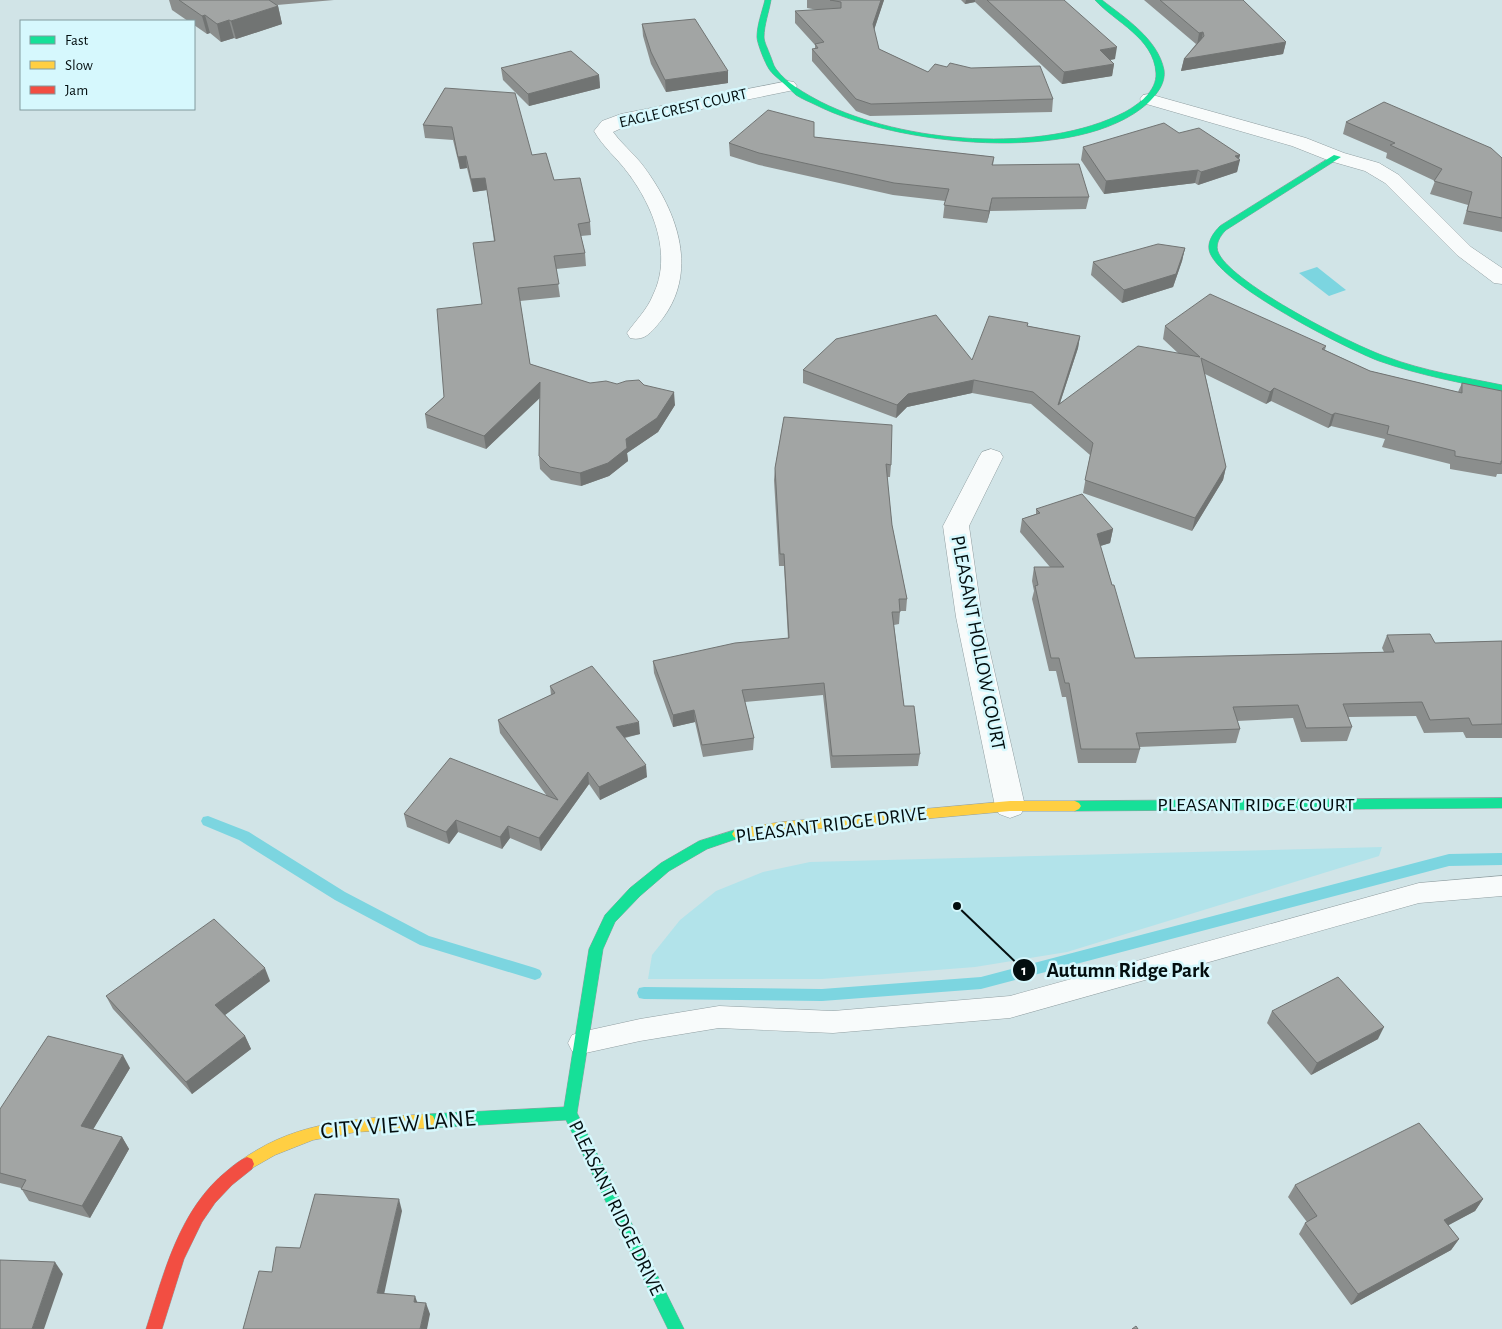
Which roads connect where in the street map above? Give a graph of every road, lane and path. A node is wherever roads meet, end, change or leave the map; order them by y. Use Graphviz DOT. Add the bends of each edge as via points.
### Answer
graph roads {
  1 [pos="768,0"];
  2 [pos="1098,0"];
  3 [pos="788,86"];
  4 [pos="1149,100"];
  5 [pos="1337,157"];
  6 [pos="1502,278"];
  7 [pos="638,333"];
  8 [pos="1502,388"];
  9 [pos="991,458"];
  10 [pos="1502,802"];
  11 [pos="1010,806"];
  12 [pos="1502,886"];
  13 [pos="581,1042"];
  14 [pos="570,1113"];
  15 [pos="154,1329"];
  16 [pos="676,1329"];
  1 -- 3 [label="street" via="761,20 760,42 763,54"];
  2 -- 4 [label="street" via="1142,39 1156,56 1159,82"];
  3 -- 4 [label="street" via="834,112 884,127 976,141 1049,136 1089,129 1130,112"];
  3 -- 7 [label="street, EAGLE CREST COURT" via="628,118 603,131 651,193 665,219 672,244 672,270 666,296"];
  4 -- 5 [label="street" via="1299,142"];
  5 -- 6 [label="street" via="1372,167 1392,179 1448,237"];
  5 -- 8 [label="street" via="1223,228 1215,236 1215,254 1235,275 1277,304 1351,345 1382,358 1441,375"];
  9 -- 11 [label="street, PLEASANT HOLLOW COURT" via="956,526 969,618"];
  10 -- 11 [label="street, PLEASANT RIDGE COURT"];
  11 -- 13 [label="street, PLEASANT RIDGE DRIVE" via="781,827 741,833 703,845 664,867 610,919 596,949"];
  12 -- 13 [label="lane" via="1419,893 1010,1006 833,1022 720,1017"];
  13 -- 14 [label="street, PLEASANT RIDGE DRIVE"];
  14 -- 15 [label="street, CITY VIEW LANE" via="362,1124 309,1133 270,1150 241,1169 209,1197 190,1229"];
  14 -- 16 [label="street, PLEASANT RIDGE DRIVE"];
}
